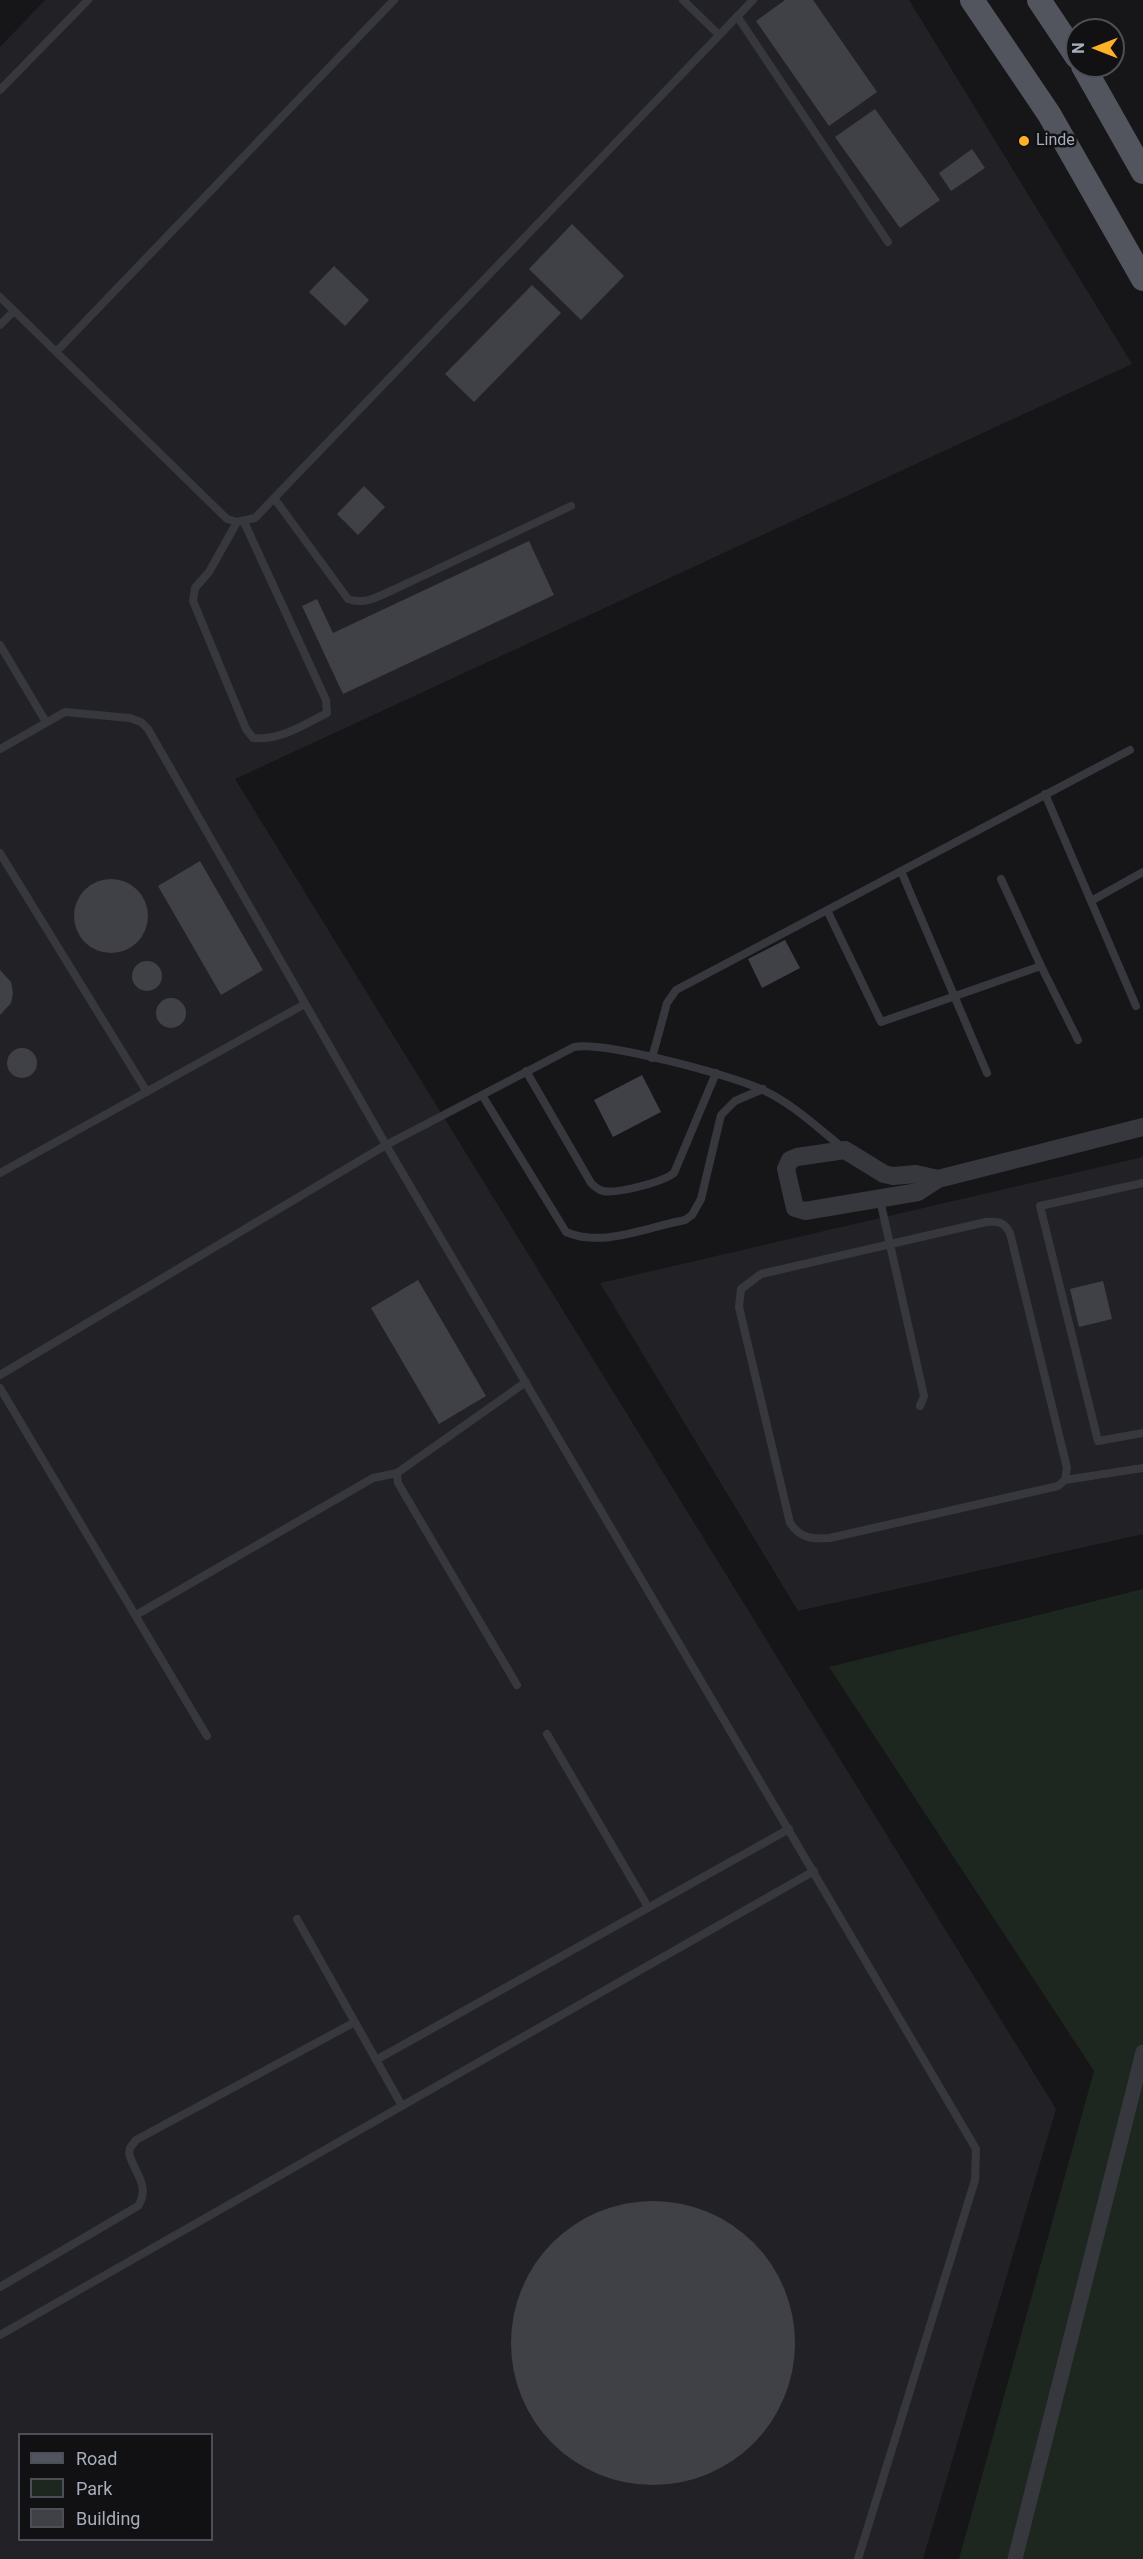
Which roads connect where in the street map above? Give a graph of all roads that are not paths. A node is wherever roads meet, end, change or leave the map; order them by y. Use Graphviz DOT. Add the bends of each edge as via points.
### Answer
graph roads {
  1 [pos="88,0"];
  2 [pos="394,0"];
  3 [pos="684,0"];
  4 [pos="753,0"];
  5 [pos="972,0"];
  6 [pos="1039,0"];
  7 [pos="737,16"];
  8 [pos="719,35"];
  9 [pos="1065,39"];
  10 [pos="1090,78"];
  11 [pos="0,90"];
  12 [pos="1143,172"];
  13 [pos="888,242"];
  14 [pos="1143,279"];
  15 [pos="0,297"];
  16 [pos="14,310"];
  17 [pos="0,326"];
  18 [pos="56,352"];
  19 [pos="274,498"];
  20 [pos="571,506"];
  21 [pos="241,522"];
  22 [pos="0,645"];
  23 [pos="46,722"];
  24 [pos="0,749"];
  25 [pos="1130,750"];
  26 [pos="1045,794"];
  27 [pos="0,853"];
  28 [pos="900,871"];
  29 [pos="1143,872"];
  30 [pos="1001,879"];
  31 [pos="1091,901"];
  32 [pos="827,910"];
  33 [pos="1041,966"];
  34 [pos="954,996"];
  35 [pos="305,1004"];
  36 [pos="1136,1006"];
  37 [pos="1078,1040"];
  38 [pos="652,1058"];
  39 [pos="526,1071"];
  40 [pos="716,1073"];
  41 [pos="987,1073"];
  42 [pos="763,1089"];
  43 [pos="147,1092"];
  44 [pos="482,1095"];
  45 [pos="1143,1127"];
  46 [pos="386,1145"];
  47 [pos="844,1149"];
  48 [pos="0,1173"];
  49 [pos="938,1179"];
  50 [pos="1143,1183"];
  51 [pos="880,1200"];
  52 [pos="890,1244"];
  53 [pos="0,1375"];
  54 [pos="526,1382"];
  55 [pos="0,1388"];
  56 [pos="920,1406"];
  57 [pos="1143,1433"];
  58 [pos="1143,1468"];
  59 [pos="397,1473"];
  60 [pos="1065,1480"];
  61 [pos="136,1616"];
  62 [pos="517,1685"];
  63 [pos="547,1734"];
  64 [pos="207,1736"];
  65 [pos="789,1829"];
  66 [pos="814,1871"];
  67 [pos="648,1907"];
  68 [pos="297,1919"];
  69 [pos="355,2022"];
  70 [pos="1143,2052"];
  71 [pos="376,2060"];
  72 [pos="402,2106"];
  73 [pos="0,2287"];
  74 [pos="0,2335"];
  75 [pos="858,2559"];
  76 [pos="1015,2559"];
  1 -- 11 [label="lane"];
  2 -- 18 [label="lane"];
  3 -- 8 [label="lane"];
  4 -- 7 [label="lane"];
  5 -- 14 [label="main road" via="1049,114"];
  6 -- 9 [label="main road"];
  7 -- 8 [label="lane"];
  7 -- 13 [label="lane"];
  8 -- 19 [label="lane"];
  10 -- 12 [label="main road"];
  15 -- 16 [label="lane"];
  16 -- 17 [label="lane"];
  16 -- 18 [label="lane"];
  18 -- 21 [label="lane" via="227,519"];
  19 -- 20 [label="lane" via="348,598 358,602 384,594"];
  19 -- 21 [label="lane" via="255,518"];
  21 -- 21 [label="lane" via="327,707 327,713 300,728 266,740 253,738 246,729 193,601 195,588"];
  22 -- 23 [label="lane"];
  23 -- 24 [label="lane"];
  23 -- 35 [label="lane" via="70,711 130,718 148,729"];
  25 -- 26 [label="lane"];
  26 -- 28 [label="lane"];
  26 -- 31 [label="lane"];
  27 -- 43 [label="lane"];
  28 -- 32 [label="lane"];
  28 -- 34 [label="lane"];
  29 -- 31 [label="lane"];
  30 -- 33 [label="lane"];
  31 -- 36 [label="lane"];
  32 -- 34 [label="lane" via="881,1022"];
  32 -- 38 [label="lane" via="676,990 667,1003"];
  33 -- 34 [label="lane"];
  33 -- 37 [label="lane"];
  34 -- 41 [label="lane"];
  35 -- 43 [label="lane"];
  35 -- 46 [label="lane"];
  38 -- 39 [label="lane" via="584,1045"];
  38 -- 40 [label="lane"];
  39 -- 40 [label="lane" via="591,1183 601,1191 667,1179 674,1173"];
  39 -- 44 [label="lane"];
  40 -- 42 [label="lane"];
  42 -- 44 [label="lane" via="735,1101 721,1115 701,1200 692,1215 685,1220 599,1238 566,1232"];
  42 -- 47 [label="lane"];
  43 -- 48 [label="lane"];
  44 -- 46 [label="lane"];
  45 -- 49 [label="street"];
  46 -- 53 [label="lane"];
  46 -- 54 [label="lane"];
  47 -- 49 [label="street" via="884,1174"];
  47 -- 51 [label="street" via="797,1157 787,1164 795,1208 805,1211"];
  49 -- 51 [label="street" via="918,1191"];
  50 -- 57 [label="lane" via="1040,1206 1098,1441"];
  51 -- 52 [label="lane"];
  52 -- 56 [label="lane" via="924,1396"];
  52 -- 60 [label="lane" via="986,1222 1005,1224 1066,1468"];
  52 -- 60 [label="lane" via="761,1274 741,1289 739,1307 789,1523 797,1534 811,1539 830,1538 1058,1486"];
  54 -- 59 [label="lane"];
  54 -- 65 [label="lane"];
  55 -- 61 [label="lane"];
  58 -- 60 [label="lane"];
  59 -- 61 [label="lane" via="373,1478"];
  59 -- 62 [label="lane" via="398,1483"];
  61 -- 64 [label="lane"];
  63 -- 67 [label="lane"];
  65 -- 66 [label="lane"];
  65 -- 67 [label="lane"];
  66 -- 72 [label="lane"];
  66 -- 75 [label="lane" via="976,2149 975,2180"];
  67 -- 71 [label="lane"];
  68 -- 69 [label="lane"];
  69 -- 71 [label="lane"];
  69 -- 73 [label="lane" via="136,2140 129,2153 143,2183 143,2199 138,2206"];
  70 -- 76 [label="street"];
  71 -- 72 [label="lane"];
  72 -- 74 [label="lane"];
}
